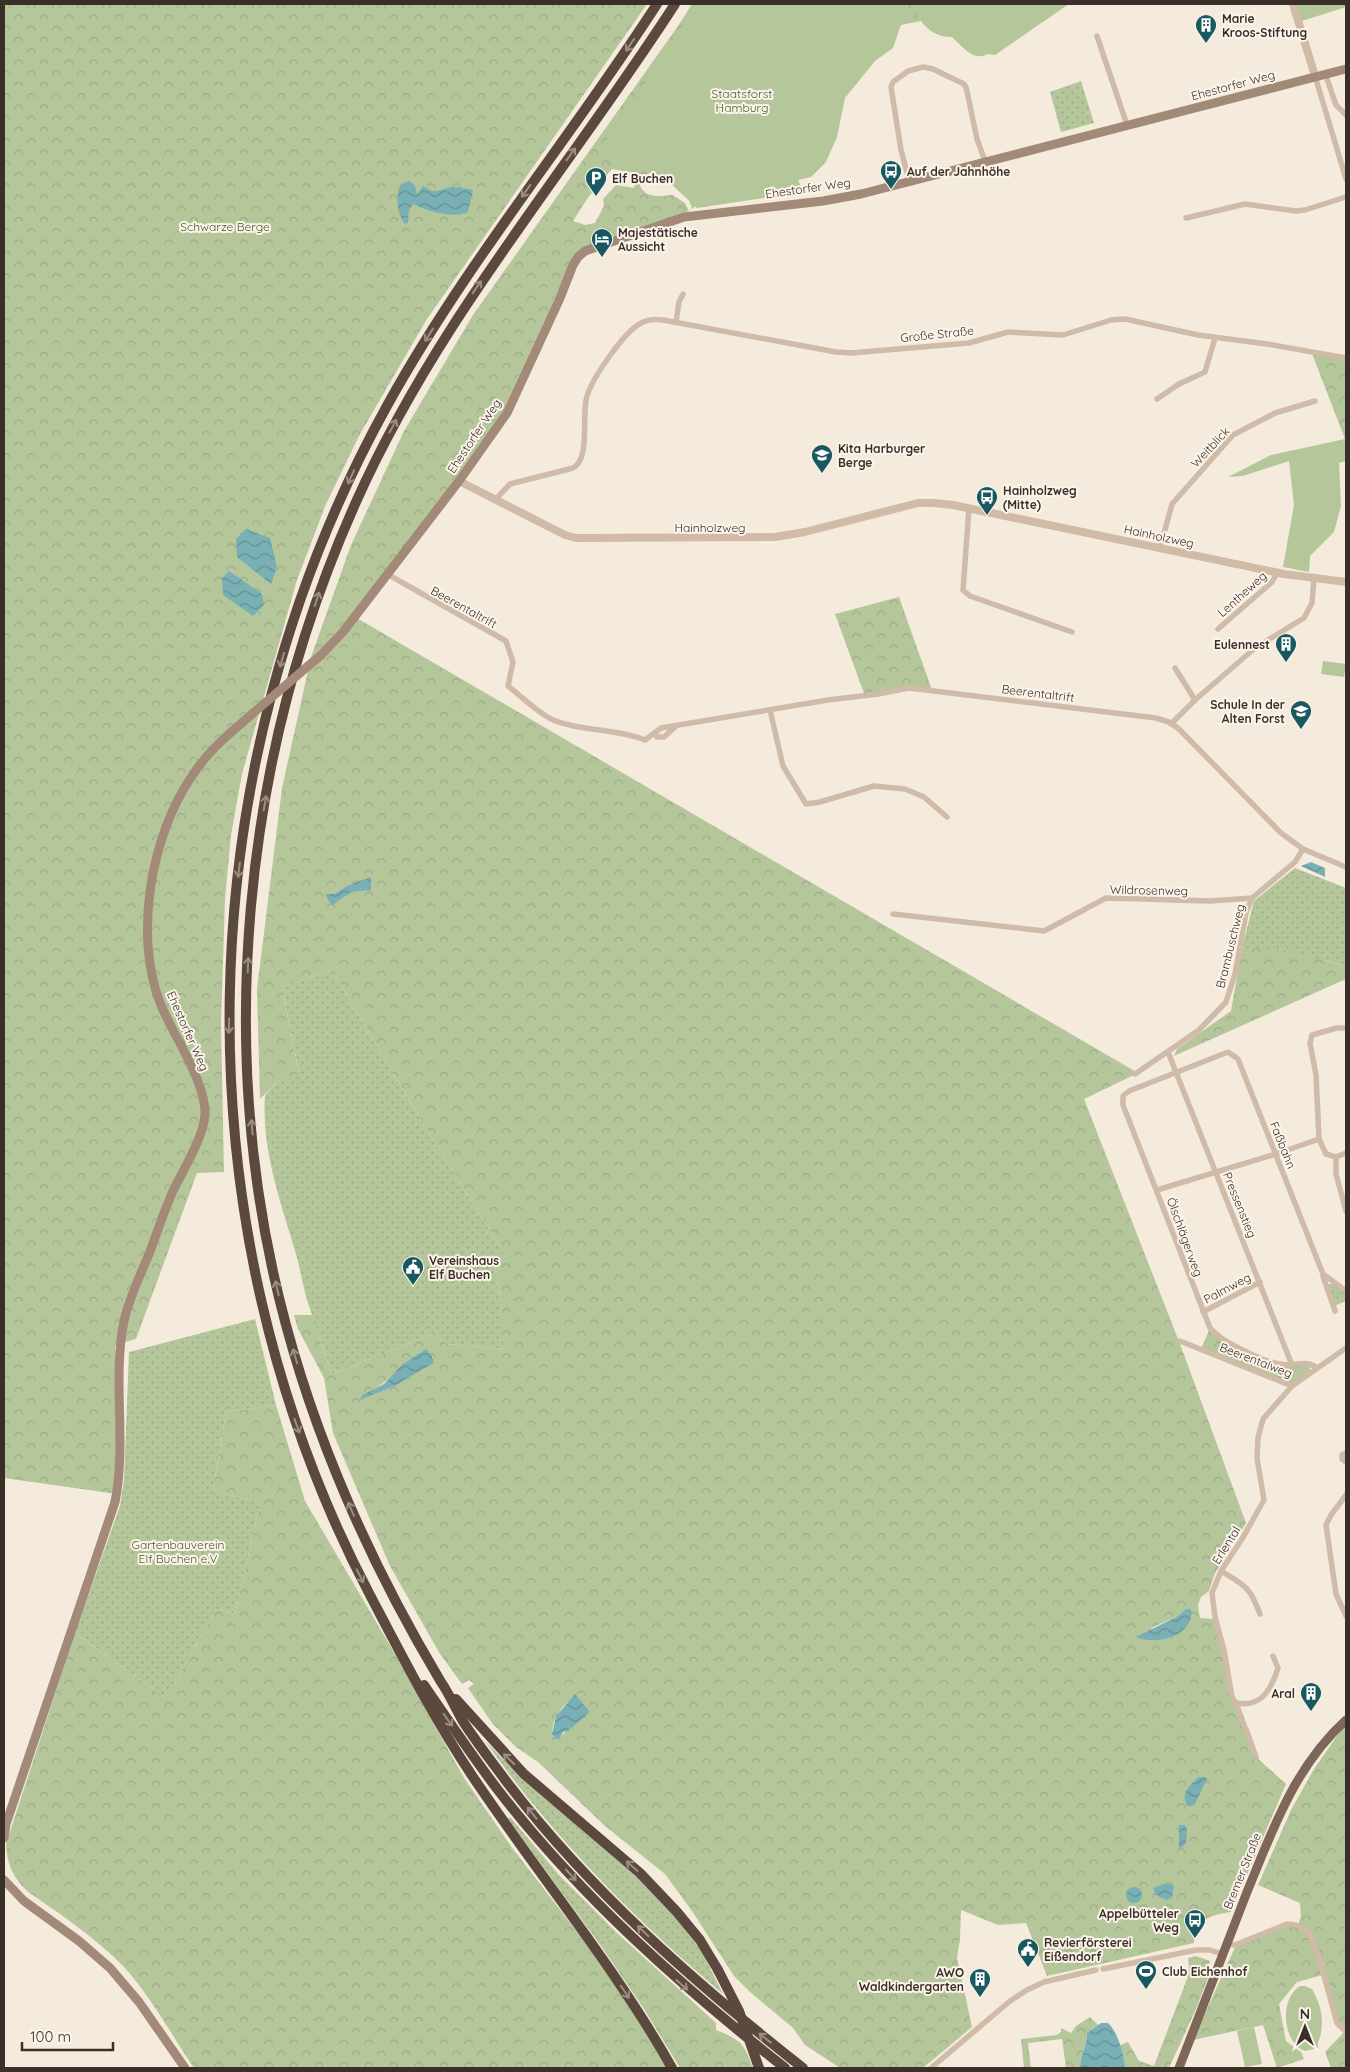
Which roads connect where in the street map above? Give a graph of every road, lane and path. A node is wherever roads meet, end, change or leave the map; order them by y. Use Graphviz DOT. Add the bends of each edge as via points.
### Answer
graph roads {
  1 [pos="657,4"];
  2 [pos="675,4"];
  3 [pos="1293,4"];
  4 [pos="1097,36"];
  5 [pos="1346,69"];
  6 [pos="1325,74"];
  7 [pos="1315,76"];
  8 [pos="1346,115"];
  9 [pos="1127,125"];
  10 [pos="985,161"];
  11 [pos="1346,178"];
  12 [pos="909,180"];
  13 [pos="1346,197"];
  14 [pos="1186,218"];
  15 [pos="683,294"];
  16 [pos="676,322"];
  17 [pos="1215,338"];
  18 [pos="1346,358"];
  19 [pos="1158,399"];
  20 [pos="1315,401"];
  21 [pos="459,481"];
  22 [pos="495,500"];
  23 [pos="969,508"];
  24 [pos="1160,548"];
  25 [pos="1277,572"];
  26 [pos="387,574"];
  27 [pos="1314,578"];
  28 [pos="1346,582"];
  29 [pos="1218,628"];
  30 [pos="1072,632"];
  31 [pos="1175,668"];
  32 [pos="1195,700"];
  33 [pos="770,710"];
  34 [pos="1171,724"];
  35 [pos="676,725"];
  36 [pos="655,733"];
  37 [pos="948,817"];
  38 [pos="1303,850"];
  39 [pos="1346,867"];
  40 [pos="1252,898"];
  41 [pos="893,914"];
  42 [pos="1346,1028"];
  43 [pos="1168,1052"];
  44 [pos="1176,1071"];
  45 [pos="1135,1074"];
  46 [pos="1319,1138"];
  47 [pos="1346,1153"];
  48 [pos="1276,1154"];
  49 [pos="1336,1157"];
  50 [pos="1216,1172"];
  51 [pos="1157,1190"];
  52 [pos="1346,1211"];
  53 [pos="1323,1274"];
  54 [pos="1260,1282"];
  55 [pos="1346,1291"];
  56 [pos="1335,1310"];
  57 [pos="1203,1312"];
  58 [pos="1180,1341"];
  59 [pos="1346,1348"];
  60 [pos="1292,1365"];
  61 [pos="1317,1368"];
  62 [pos="1292,1386"];
  63 [pos="1346,1453"];
  64 [pos="1346,1462"];
  65 [pos="1346,1496"];
  66 [pos="1222,1571"];
  67 [pos="1260,1614"];
  68 [pos="1346,1616"];
  69 [pos="400,1651"];
  70 [pos="1272,1656"];
  71 [pos="445,1688"];
  72 [pos="1236,1702"];
  73 [pos="1346,1720"];
  74 [pos="1256,1757"];
  75 [pos="5,1826"];
  76 [pos="4,1838"];
  77 [pos="4,1880"];
  78 [pos="4,1891"];
  79 [pos="24,1900"];
  80 [pos="1226,1944"];
  81 [pos="1222,1954"];
  82 [pos="1103,1969"];
  83 [pos="1096,1970"];
  84 [pos="1346,2032"];
  85 [pos="185,2068"];
  86 [pos="672,2068"];
  87 [pos="759,2068"];
  88 [pos="785,2068"];
  89 [pos="803,2068"];
  90 [pos="931,2068"];
  91 [pos="1177,2068"];
  1 -- 69 [label="highway, one-way" via="454,296 408,369 355,466 295,613 248,799 234,924 229,1044 233,1133 246,1227 265,1320 295,1422 339,1533"];
  71 -- 2 [label="highway, one-way" via="386,1586 347,1501 304,1385 272,1265 252,1135 247,1045 248,951 258,846 289,688 328,569 371,469 424,369 462,308"];
  3 -- 7 [label="street"];
  4 -- 9 [label="street"];
  5 -- 6 [label="main road, Ehestorfer Weg"];
  6 -- 7 [label="main road, Ehestorfer Weg"];
  6 -- 8 [label="street" via="1336,105"];
  7 -- 9 [label="main road, Ehestorfer Weg"];
  7 -- 11 [label="street"];
  9 -- 10 [label="main road, Ehestorfer Weg"];
  10 -- 12 [label="main road, Ehestorfer Weg"];
  10 -- 12 [label="street" via="966,87 933,69 914,68 891,86"];
  12 -- 21 [label="main road, Ehestorfer Weg" via="832,199 684,217 585,251 573,265 507,414"];
  13 -- 14 [label="street" via="1305,210 1245,204"];
  15 -- 16 [label="street"];
  16 -- 17 [label="street, Große Straße" via="843,353 969,343 1008,332 1063,335 1120,319"];
  16 -- 22 [label="street, Große Straße" via="647,320 633,328 618,345 587,394 578,465 510,484"];
  17 -- 18 [label="street, Große Straße"];
  17 -- 19 [label="street" via="1204,372"];
  20 -- 24 [label="street, Weitblick" via="1275,413 1233,435 1172,504"];
  21 -- 22 [label="street, Hainholzweg"];
  21 -- 26 [label="main road, Ehestorfer Weg"];
  22 -- 23 [label="street, Hainholzweg" via="565,535 590,539 775,537 918,504 934,502"];
  23 -- 24 [label="street, Hainholzweg"];
  23 -- 30 [label="street" via="963,590 970,596"];
  24 -- 25 [label="street, Hainholzweg"];
  25 -- 27 [label="street, Hainholzweg"];
  25 -- 29 [label="street, Lentheweg" via="1272,582"];
  26 -- 36 [label="street, Beerentaltrift" via="506,642 513,662 508,686 542,713 574,726 631,734 645,740"];
  26 -- 75 [label="main road, Ehestorfer Weg, bridge" via="322,655 206,757 178,800 159,847 147,938 154,984 200,1088 205,1114 202,1129 170,1198 124,1320 120,1458 115,1502"];
  27 -- 28 [label="street, Hainholzweg"];
  27 -- 32 [label="street" via="1312,603 1304,618 1255,648"];
  31 -- 32 [label="street"];
  32 -- 34 [label="street"];
  33 -- 34 [label="street, Beerentaltrift" via="909,688 1150,718"];
  33 -- 35 [label="street, Beerentaltrift"];
  33 -- 37 [label="street" via="783,766 806,804 874,786 905,789 924,797"];
  34 -- 38 [label="street" via="1269,823"];
  35 -- 36 [label="street, Beerentaltrift" via="659,728"];
  35 -- 36 [label="street, Beerentaltrift" via="664,737 657,737"];
  38 -- 39 [label="street"];
  38 -- 40 [label="street" via="1295,862"];
  40 -- 41 [label="street, Wildrosenweg" via="1210,901 1106,898 1044,931"];
  40 -- 43 [label="street, Brambuschweg" via="1226,1002 1199,1030"];
  42 -- 46 [label="street" via="1312,1035 1310,1043 1316,1075"];
  43 -- 44 [label="street, Pressenstieg"];
  43 -- 45 [label="street, Brambuschweg"];
  44 -- 48 [label="street, Faßbahn" via="1228,1052 1238,1059"];
  44 -- 50 [label="street, Pressenstieg"];
  44 -- 51 [label="street, Ölschlägerweg" via="1123,1096 1123,1105"];
  46 -- 48 [label="street"];
  46 -- 49 [label="street" via="1326,1154"];
  47 -- 49 [label="street"];
  48 -- 50 [label="street"];
  48 -- 53 [label="street, Faßbahn"];
  49 -- 52 [label="street" via="1336,1174"];
  50 -- 51 [label="street"];
  50 -- 54 [label="street, Pressenstieg"];
  51 -- 57 [label="street, Ölschlägerweg"];
  53 -- 55 [label="street"];
  53 -- 56 [label="street, Faßbahn"];
  54 -- 57 [label="street, Palmweg"];
  54 -- 60 [label="street, Pressenstieg"];
  57 -- 60 [label="street, Ölschlägerweg" via="1210,1328 1218,1335 1265,1360"];
  58 -- 62 [label="street, Beerentalweg"];
  59 -- 61 [label="street, Beerentalweg"];
  60 -- 61 [label="street, Ölschlägerweg" via="1309,1363"];
  61 -- 62 [label="street, Beerentalweg"];
  62 -- 66 [label="street, Erlental" via="1263,1419 1257,1458 1264,1500"];
  63 -- 64 [label="street" via="1342,1455"];
  65 -- 68 [label="street" via="1326,1525 1336,1594"];
  66 -- 67 [label="street" via="1246,1586 1253,1594"];
  66 -- 72 [label="street, Erlental" via="1212,1593 1212,1602 1232,1697"];
  69 -- 86 [label="highway, one-way" via="472,1776 625,1992"];
  69 -- 88 [label="highway, one-way" via="498,1790 564,1867 686,1988"];
  70 -- 72 [label="street" via="1278,1668 1262,1700 1245,1705"];
  87 -- 71 [label="highway, one-way, bridge" via="739,2011 718,1970 700,1940 677,1912 640,1873 524,1774"];
  89 -- 71 [label="highway, one-way" via="686,1972 586,1874 507,1783 461,1719"];
  72 -- 74 [label="street, Erlental"];
  73 -- 80 [label="main road, Bremer Straße" via="1310,1760 1291,1790"];
  75 -- 76 [label="main road, Ehestorfer Weg"];
  77 -- 79 [label="main road"];
  78 -- 79 [label="main road"];
  79 -- 85 [label="main road" via="110,1968 139,2002"];
  80 -- 81 [label="main road, Bremer Straße"];
  80 -- 84 [label="street" via="1235,1945 1287,1924 1303,1927 1313,1941 1336,2023"];
  81 -- 82 [label="street" via="1196,1950"];
  81 -- 91 [label="main road, Bremer Straße"];
  83 -- 90 [label="street" via="1044,1982 1027,1990"];
}
